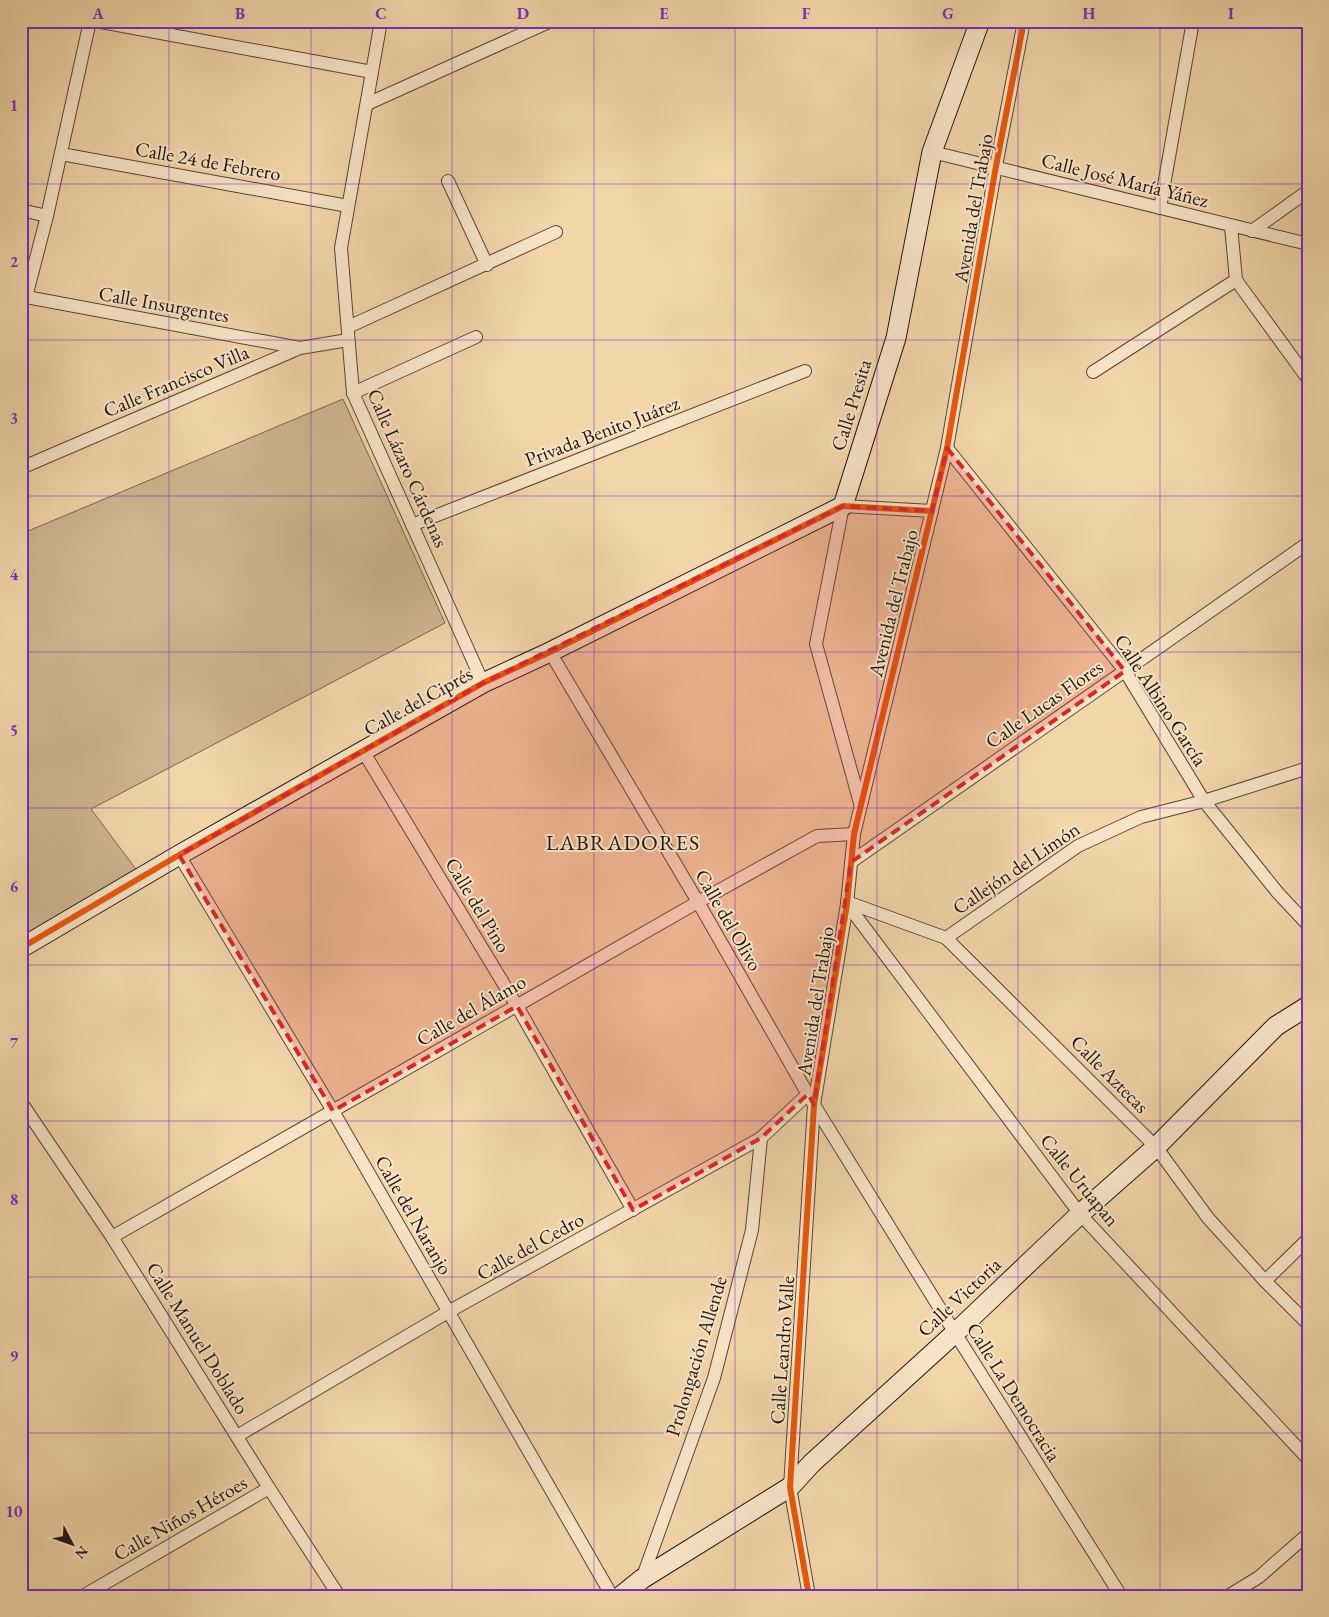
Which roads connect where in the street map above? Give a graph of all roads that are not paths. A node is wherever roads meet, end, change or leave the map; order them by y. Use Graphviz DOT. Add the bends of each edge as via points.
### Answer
graph roads {
  1 [pos="90,21"];
  2 [pos="96,21"];
  3 [pos="381,21"];
  4 [pos="551,21"];
  5 [pos="980,21"];
  6 [pos="1024,21"];
  7 [pos="1193,21"];
  8 [pos="372,72"];
  9 [pos="368,104"];
  10 [pos="932,152"];
  11 [pos="61,154"];
  12 [pos="996,166"];
  13 [pos="448,181"];
  14 [pos="1308,191"];
  15 [pos="348,206"];
  16 [pos="1160,208"];
  17 [pos="21,210"];
  18 [pos="47,216"];
  19 [pos="1232,226"];
  20 [pos="1252,231"];
  21 [pos="556,232"];
  22 [pos="1308,244"];
  23 [pos="487,265"];
  24 [pos="1236,280"];
  25 [pos="24,297"];
  26 [pos="348,334"];
  27 [pos="476,337"];
  28 [pos="300,348"];
  29 [pos="805,371"];
  30 [pos="1093,372"];
  31 [pos="1308,379"];
  32 [pos="353,393"];
  33 [pos="947,448"];
  34 [pos="21,468"];
  35 [pos="843,506"];
  36 [pos="932,511"];
  37 [pos="412,525"];
  38 [pos="1308,543"];
  39 [pos="550,652"];
  40 [pos="1125,671"];
  41 [pos="483,683"];
  42 [pos="363,751"];
  43 [pos="1308,768"];
  44 [pos="1204,800"];
  45 [pos="861,806"];
  46 [pos="854,834"];
  47 [pos="179,855"];
  48 [pos="851,862"];
  49 [pos="698,902"];
  50 [pos="847,903"];
  51 [pos="1308,924"];
  52 [pos="946,938"];
  53 [pos="21,948"];
  54 [pos="517,1006"];
  55 [pos="1308,1006"];
  56 [pos="811,1100"];
  57 [pos="21,1102"];
  58 [pos="333,1111"];
  59 [pos="761,1138"];
  60 [pos="1156,1147"];
  61 [pos="633,1210"];
  62 [pos="1080,1214"];
  63 [pos="112,1237"];
  64 [pos="1308,1239"];
  65 [pos="1265,1280"];
  66 [pos="448,1312"];
  67 [pos="1308,1324"];
  68 [pos="955,1333"];
  69 [pos="237,1436"];
  70 [pos="1308,1459"];
  71 [pos="790,1487"];
  72 [pos="269,1488"];
  73 [pos="1308,1534"];
  74 [pos="642,1579"];
  75 [pos="83,1596"];
  76 [pos="339,1596"];
  77 [pos="612,1596"];
  78 [pos="621,1596"];
  79 [pos="809,1596"];
  80 [pos="1120,1596"];
  81 [pos="1228,1596"];
  1 -- 11 [label="street"];
  2 -- 8 [label="street"];
  3 -- 8 [label="street, Calle Lázaro Cárdenas"];
  4 -- 9 [label="street"];
  5 -- 10 [label="street, Calle Presita"];
  6 -- 12 [label="street, Avenida del Trabajo"];
  7 -- 16 [label="street"];
  8 -- 9 [label="street, Calle Lázaro Cárdenas"];
  9 -- 15 [label="street, Calle Lázaro Cárdenas"];
  10 -- 12 [label="street, Calle José María Yáñez"];
  10 -- 35 [label="street, Calle Presita" via="896,338"];
  11 -- 15 [label="street, Calle 24 de Febrero"];
  11 -- 18 [label="street"];
  12 -- 16 [label="street, Calle José María Yáñez"];
  12 -- 33 [label="street, Avenida del Trabajo"];
  13 -- 23 [label="street"];
  14 -- 20 [label="street"];
  15 -- 26 [label="street, Calle Lázaro Cárdenas" via="341,248"];
  16 -- 19 [label="street, Calle José María Yáñez"];
  17 -- 18 [label="street"];
  18 -- 25 [label="street"];
  19 -- 20 [label="street, Calle José María Yáñez"];
  19 -- 24 [label="street"];
  20 -- 22 [label="street, Calle José María Yáñez"];
  21 -- 23 [label="street, Calle Francisco Villa"];
  23 -- 26 [label="street, Calle Francisco Villa"];
  24 -- 30 [label="street"];
  24 -- 31 [label="street"];
  25 -- 28 [label="street, Calle Insurgentes"];
  26 -- 28 [label="street, Calle Francisco Villa"];
  26 -- 32 [label="street, Calle Lázaro Cárdenas"];
  27 -- 32 [label="street"];
  28 -- 34 [label="street, Calle Francisco Villa"];
  29 -- 37 [label="street, Privada Benito Juárez"];
  32 -- 37 [label="street, Calle Lázaro Cárdenas"];
  33 -- 36 [label="street, Avenida del Trabajo"];
  33 -- 40 [label="street, Calle Albino García"];
  35 -- 36 [label="street"];
  35 -- 39 [label="street, Calle del Ciprés"];
  35 -- 45 [label="street, Calle Presita" via="816,644"];
  36 -- 45 [label="street, Avenida del Trabajo"];
  37 -- 41 [label="street, Calle Lázaro Cárdenas"];
  38 -- 40 [label="street, Calle Lucas Flores"];
  39 -- 41 [label="street, Calle del Ciprés"];
  39 -- 49 [label="street, Calle del Olivo"];
  40 -- 44 [label="street, Calle Albino García"];
  40 -- 48 [label="street, Calle Lucas Flores"];
  41 -- 42 [label="street, Calle del Ciprés"];
  42 -- 47 [label="street, Calle del Ciprés"];
  42 -- 54 [label="street, Calle del Pino"];
  43 -- 44 [label="street, Callejón del Limón"];
  44 -- 51 [label="street, Calle Albino García" via="1278,893"];
  44 -- 52 [label="street, Callejón del Limón" via="1141,817 1078,846"];
  45 -- 46 [label="street, Avenida del Trabajo"];
  46 -- 48 [label="street, Avenida del Trabajo"];
  46 -- 49 [label="street, Calle del Álamo" via="818,836"];
  47 -- 53 [label="street, Calle del Ciprés"];
  47 -- 58 [label="street, Calle del Naranjo"];
  48 -- 50 [label="street, Avenida del Trabajo"];
  49 -- 54 [label="street, Calle del Álamo"];
  49 -- 56 [label="street, Calle del Olivo"];
  50 -- 52 [label="street, Calle Aztecas"];
  50 -- 56 [label="street, Avenida del Trabajo"];
  50 -- 62 [label="street, Calle Uruapan"];
  52 -- 60 [label="street, Calle Aztecas"];
  54 -- 58 [label="street, Calle del Álamo"];
  54 -- 61 [label="street, Calle del Pino"];
  55 -- 60 [label="street, Calle Victoria" via="1276,1026"];
  56 -- 59 [label="street, Calle del Cedro"];
  56 -- 68 [label="street, Calle La Democracia"];
  56 -- 71 [label="street, Calle Leandro Valle"];
  57 -- 63 [label="street, Calle Manuel Doblado"];
  58 -- 63 [label="street, Calle del Álamo"];
  58 -- 66 [label="street, Calle del Naranjo"];
  59 -- 61 [label="street, Calle del Cedro"];
  59 -- 74 [label="street, Prolongación Allende" via="752,1230 714,1378"];
  60 -- 62 [label="street, Calle Victoria"];
  60 -- 65 [label="street, Calle Aztecas" via="1208,1218"];
  61 -- 66 [label="street, Calle del Cedro"];
  62 -- 68 [label="street, Calle Victoria"];
  62 -- 70 [label="street, Calle Uruapan"];
  63 -- 69 [label="street, Calle Manuel Doblado"];
  64 -- 65 [label="street"];
  65 -- 67 [label="street, Calle Aztecas"];
  66 -- 69 [label="street, Calle del Cedro"];
  66 -- 77 [label="street, Calle del Naranjo"];
  68 -- 71 [label="street, Calle Victoria" via="812,1463"];
  68 -- 80 [label="street, Calle La Democracia"];
  69 -- 72 [label="street, Calle Manuel Doblado"];
  71 -- 74 [label="street, Calle Victoria"];
  71 -- 79 [label="street, Calle Leandro Valle"];
  72 -- 75 [label="street, Calle Niños Héroes"];
  72 -- 76 [label="street, Calle Manuel Doblado"];
  73 -- 81 [label="street" via="1258,1577"];
  74 -- 78 [label="street, Calle Victoria"];
}
